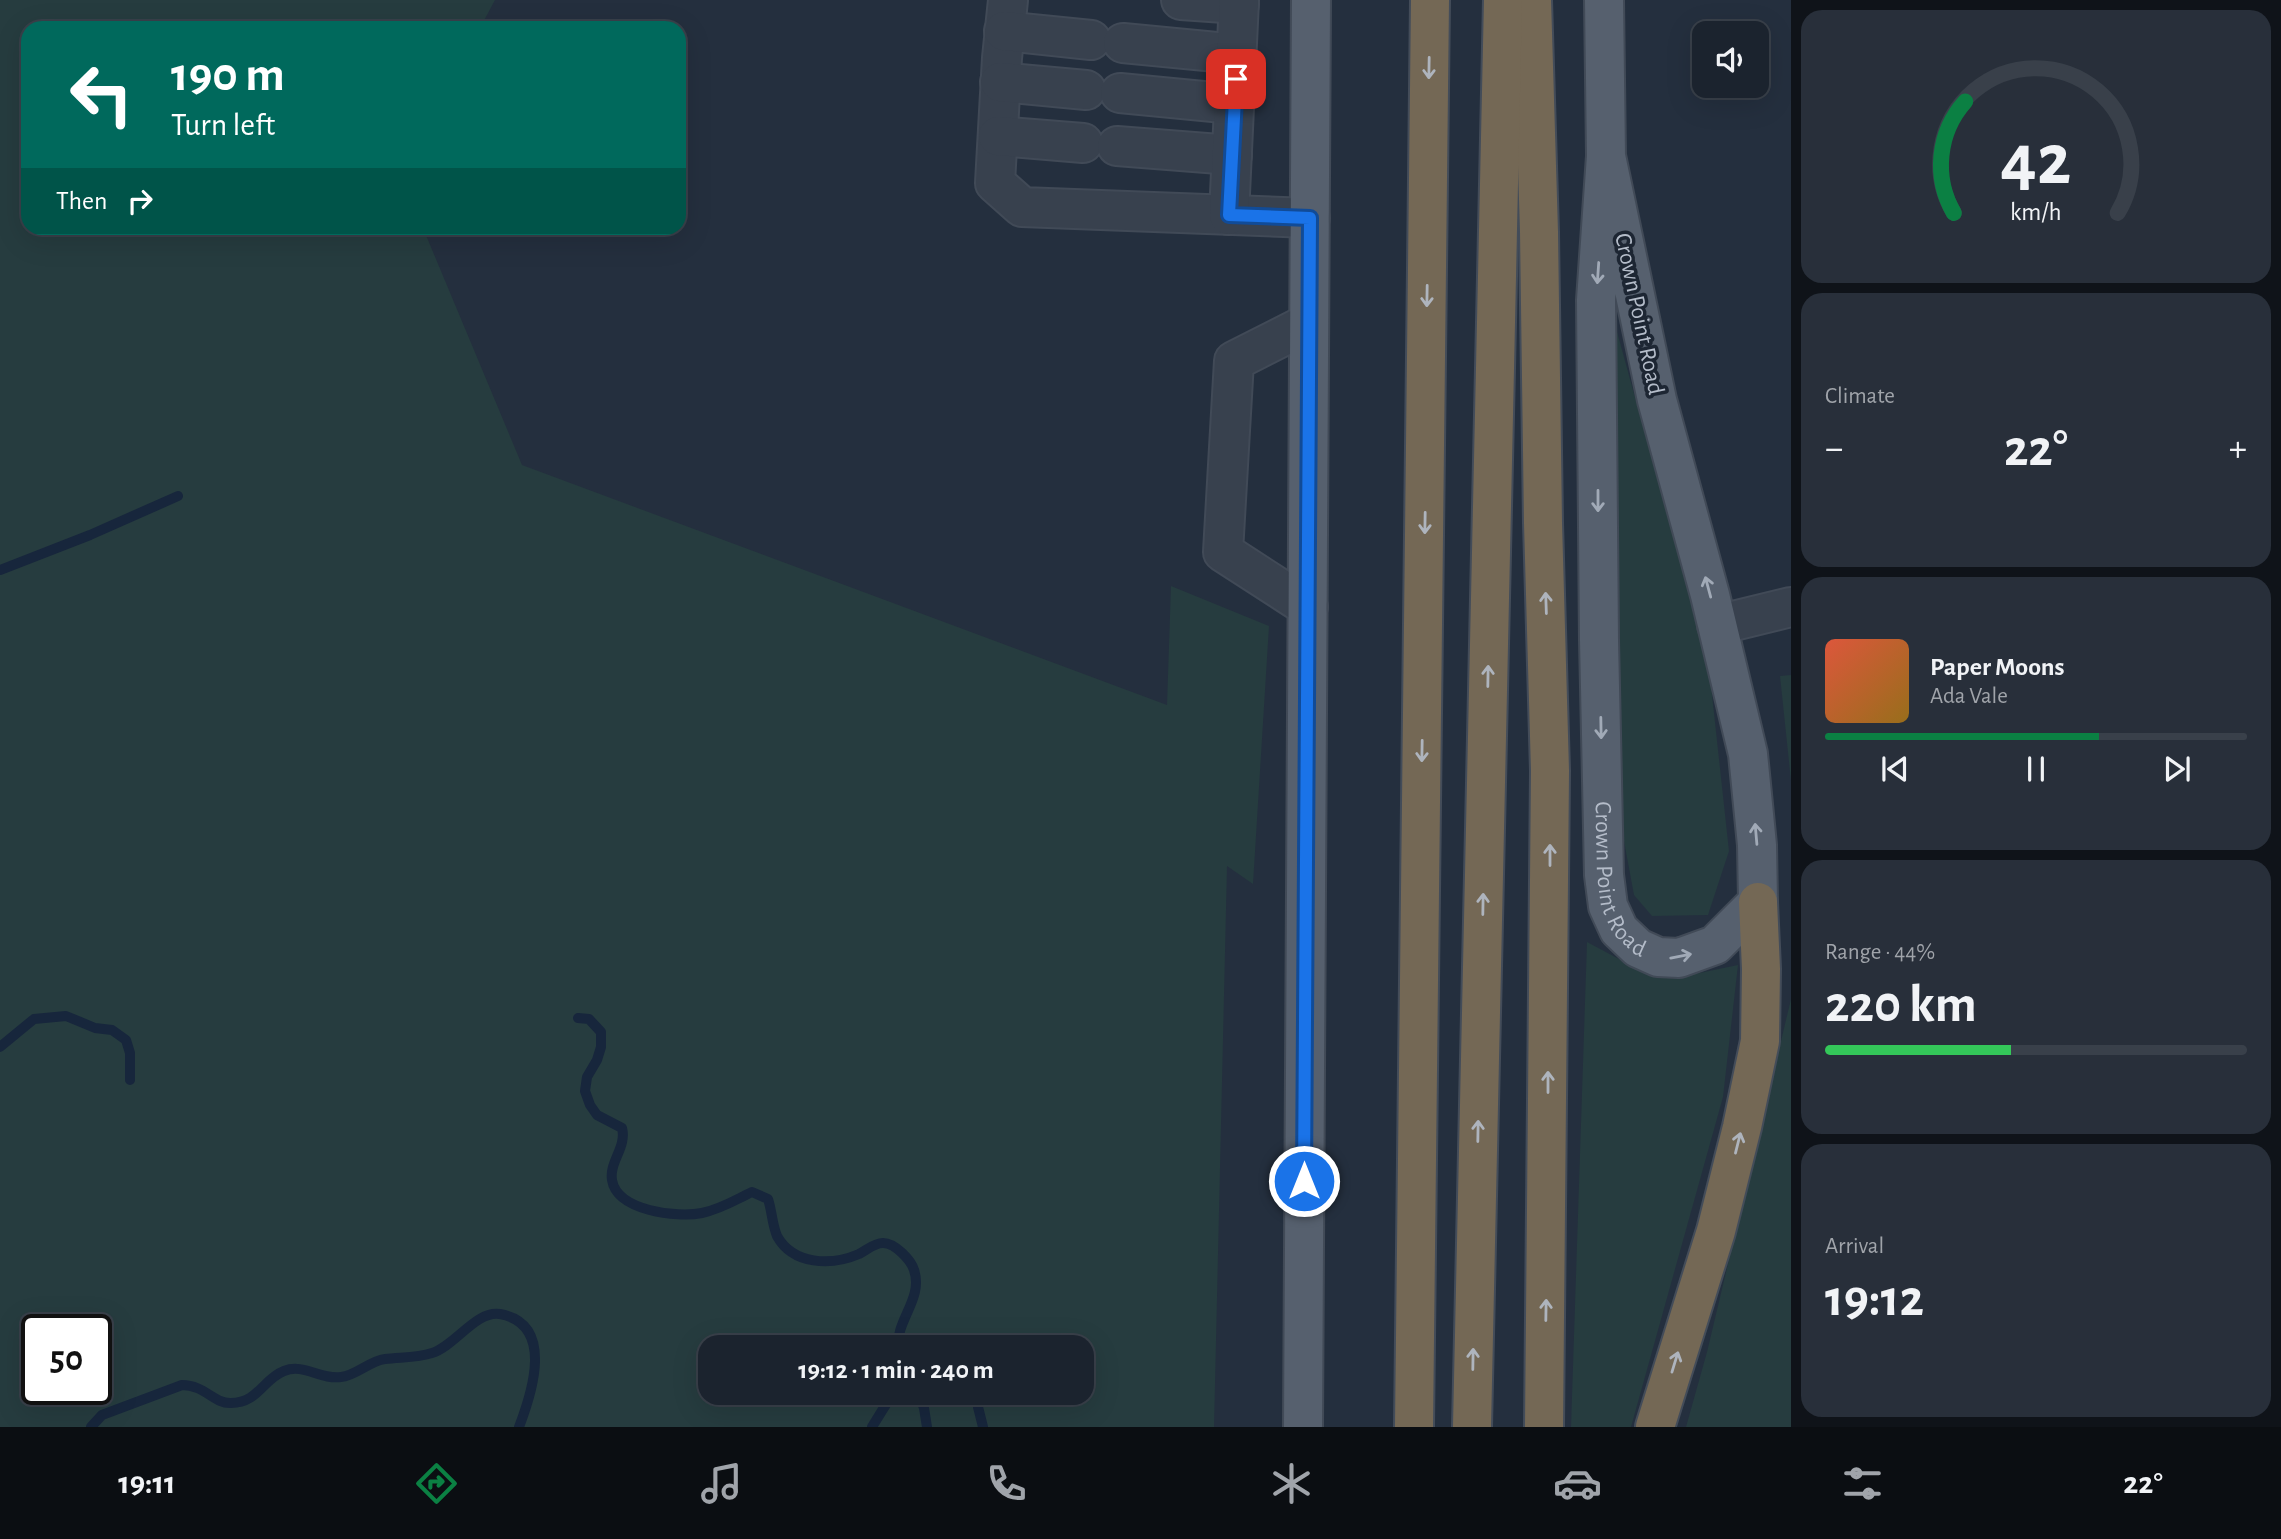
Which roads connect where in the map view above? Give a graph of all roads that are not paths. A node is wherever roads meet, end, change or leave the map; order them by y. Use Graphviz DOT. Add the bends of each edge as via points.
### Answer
graph roads {
  1 [pos="1181,0"];
  2 [pos="1311,0"];
  3 [pos="1430,0"];
  4 [pos="1503,0"];
  5 [pos="1532,0"];
  6 [pos="1604,0"];
  7 [pos="1239,2"];
  8 [pos="1006,16"];
  9 [pos="1237,54"];
  10 [pos="1000,82"];
  11 [pos="1234,104"];
  12 [pos="998,136"];
  13 [pos="1232,155"];
  14 [pos="1606,156"];
  15 [pos="1229,215"];
  16 [pos="1310,218"];
  17 [pos="1309,323"];
  18 [pos="1308,607"];
  19 [pos="1791,607"];
  20 [pos="1717,625"];
  21 [pos="1758,902"];
  22 [pos="1303,1427"];
  23 [pos="1414,1427"];
  24 [pos="1472,1427"];
  25 [pos="1544,1427"];
  26 [pos="1655,1427"];
  1 -- 7 [label="lane"];
  2 -- 16 [label="main road"];
  3 -- 23 [label="highway, one-way"];
  24 -- 4 [label="highway, one-way"];
  25 -- 5 [label="highway, one-way" via="1550,771"];
  6 -- 14 [label="main road, Crown Point Road"];
  7 -- 9 [label="lane"];
  8 -- 9 [label="lane" via="1107,42"];
  8 -- 10 [label="lane"];
  9 -- 11 [label="lane"];
  10 -- 11 [label="lane"];
  10 -- 12 [label="lane"];
  11 -- 13 [label="lane"];
  12 -- 13 [label="lane"];
  12 -- 15 [label="lane" via="995,183 1022,207"];
  13 -- 15 [label="lane"];
  20 -- 14 [label="main road, Crown Point Road, one-way" via="1657,400"];
  14 -- 21 [label="main road, Crown Point Road, one-way" via="1596,300 1599,640 1608,906 1619,930 1638,948 1658,957 1679,958 1715,945"];
  15 -- 16 [label="lane"];
  16 -- 17 [label="main road"];
  17 -- 18 [label="main road"];
  17 -- 18 [label="lane" via="1234,360 1223,552"];
  18 -- 22 [label="main road"];
  19 -- 20 [label="lane"];
  21 -- 20 [label="main road, Crown Point Road, one-way" via="1748,754"];
  26 -- 21 [label="highway, one-way" via="1716,1231 1760,1041"];
}
